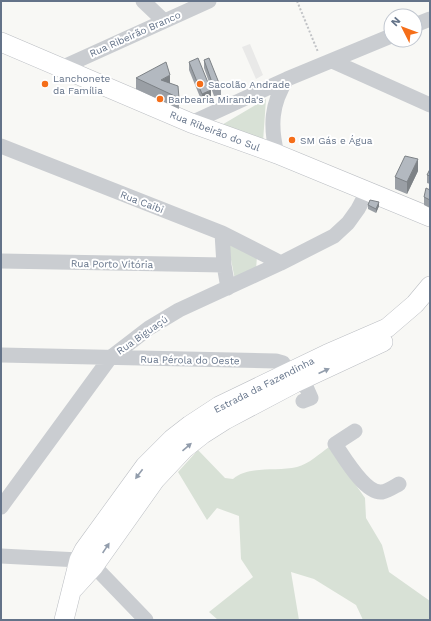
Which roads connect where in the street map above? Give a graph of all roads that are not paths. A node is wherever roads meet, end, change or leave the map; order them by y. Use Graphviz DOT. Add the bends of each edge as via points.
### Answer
graph roads {
  1 [pos="143,1"];
  2 [pos="209,1"];
  3 [pos="164,21"];
  4 [pos="383,39"];
  5 [pos="1,42"];
  6 [pos="328,63"];
  7 [pos="61,68"];
  8 [pos="286,79"];
  9 [pos="430,105"];
  10 [pos="191,123"];
  11 [pos="1,146"];
  12 [pos="277,154"];
  13 [pos="367,192"];
  14 [pos="430,217"];
  15 [pos="222,233"];
  16 [pos="1,261"];
  17 [pos="281,263"];
  18 [pos="224,265"];
  19 [pos="430,286"];
  20 [pos="228,288"];
  21 [pos="430,306"];
  22 [pos="1,356"];
  23 [pos="110,358"];
  24 [pos="296,378"];
  25 [pos="307,399"];
  26 [pos="355,431"];
  27 [pos="399,484"];
  28 [pos="1,507"];
  29 [pos="1,556"];
  30 [pos="87,563"];
  31 [pos="64,620"];
  32 [pos="146,620"];
  1 -- 3 [label="street"];
  2 -- 3 [label="street, Rua Ribeirão Branco"];
  3 -- 7 [label="street, Rua Ribeirão Branco"];
  4 -- 6 [label="street"];
  5 -- 7 [label="main road, Rua Ribeirão do Sul"];
  6 -- 8 [label="street"];
  6 -- 9 [label="street"];
  7 -- 10 [label="main road, Rua Ribeirão do Sul"];
  8 -- 10 [label="street"];
  8 -- 12 [label="street" via="273,109"];
  10 -- 12 [label="main road, Rua Ribeirão do Sul"];
  11 -- 15 [label="street, Rua Caibi"];
  12 -- 13 [label="main road, Rua Ribeirão do Sul"];
  13 -- 14 [label="main road, Rua Ribeirão do Sul"];
  13 -- 17 [label="street, Rua Biguaçú" via="348,223 334,236"];
  15 -- 17 [label="street, Rua Caibi"];
  15 -- 18 [label="street"];
  16 -- 18 [label="street, Rua Porto Vitória"];
  17 -- 20 [label="street, Rua Biguaçú"];
  18 -- 20 [label="street"];
  19 -- 24 [label="main road, Estrada da Fazendinha" via="416,304 387,328"];
  20 -- 23 [label="street, Rua Biguaçú" via="179,310 149,328"];
  24 -- 21 [label="main road, Estrada da Fazendinha, one-way" via="371,349 396,335"];
  22 -- 23 [label="street, Rua Pérola do Oeste"];
  23 -- 24 [label="street, Rua Pérola do Oeste" via="276,362 283,363"];
  23 -- 28 [label="street, Rua Biguaçú"];
  24 -- 25 [label="street"];
  24 -- 30 [label="main road, Estrada da Fazendinha" via="225,420 184,449"];
  26 -- 27 [label="street" via="335,444 366,486 383,492"];
  29 -- 30 [label="street"];
  30 -- 31 [label="main road, Estrada da Fazendinha" via="73,590"];
  30 -- 32 [label="street"];
}
